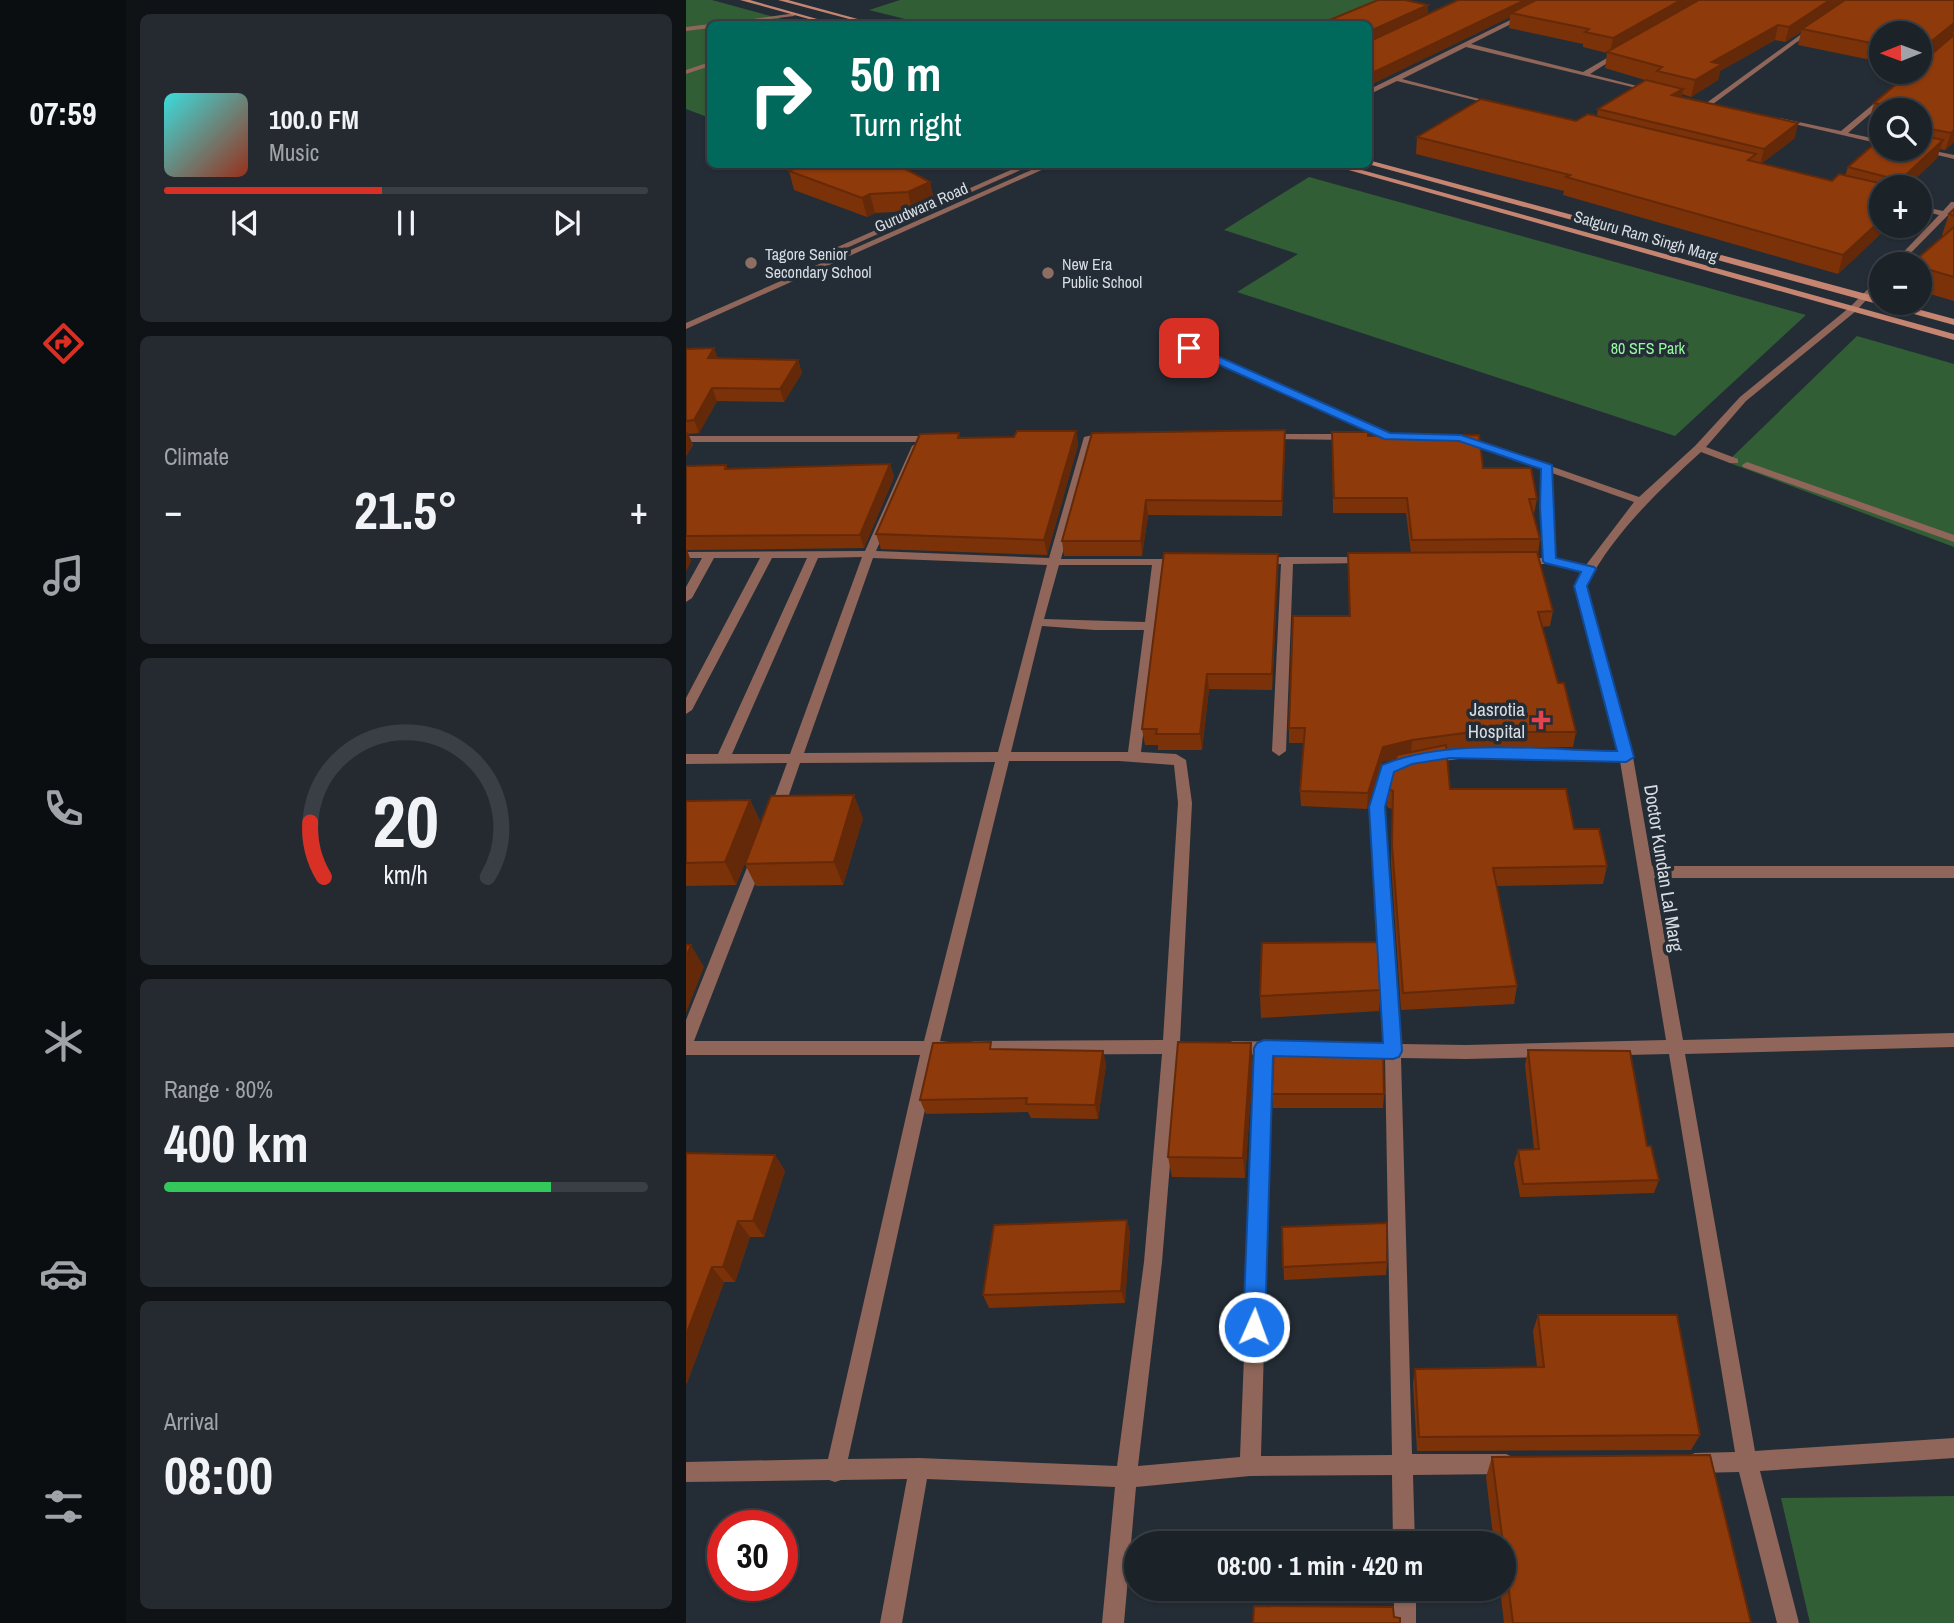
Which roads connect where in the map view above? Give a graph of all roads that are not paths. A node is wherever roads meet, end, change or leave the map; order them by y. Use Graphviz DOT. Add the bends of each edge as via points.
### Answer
graph roads {
  1 [pos="743,0"];
  2 [pos="781,0"];
  3 [pos="1544,0"];
  4 [pos="1554,1"];
  5 [pos="794,14"];
  6 [pos="742,21"];
  7 [pos="821,21"];
  8 [pos="862,21"];
  9 [pos="707,26"];
  10 [pos="1815,26"];
  11 [pos="686,29"];
  12 [pos="1466,45"];
  13 [pos="1628,48"];
  14 [pos="707,65"];
  15 [pos="686,72"];
  16 [pos="1585,74"];
  17 [pos="1396,79"];
  18 [pos="1902,84"];
  19 [pos="1372,91"];
  20 [pos="1666,95"];
  21 [pos="1693,102"];
  22 [pos="1707,105"];
  23 [pos="1508,108"];
  24 [pos="1734,111"];
  25 [pos="1775,119"];
  26 [pos="1843,134"];
  27 [pos="1869,139"];
  28 [pos="1932,152"];
  29 [pos="1954,157"];
  30 [pos="1372,163"];
  31 [pos="1022,168"];
  32 [pos="1043,168"];
  33 [pos="1343,168"];
  34 [pos="1954,204"];
  35 [pos="1932,211"];
  36 [pos="1944,214"];
  37 [pos="1932,227"];
  38 [pos="1922,238"];
  39 [pos="1908,252"];
  40 [pos="828,253"];
  41 [pos="1869,292"];
  42 [pos="1864,297"];
  43 [pos="1869,298"];
  44 [pos="1853,309"];
  45 [pos="1929,315"];
  46 [pos="1954,322"];
  47 [pos="686,326"];
  48 [pos="1166,337"];
  49 [pos="1954,337"];
  50 [pos="1401,436"];
  51 [pos="1103,437"];
  52 [pos="1250,437"];
  53 [pos="1388,437"];
  54 [pos="1447,437"];
  55 [pos="686,439"];
  56 [pos="920,439"];
  57 [pos="947,439"];
  58 [pos="1699,448"];
  59 [pos="1734,461"];
  60 [pos="1746,465"];
  61 [pos="1547,467"];
  62 [pos="1641,501"];
  63 [pos="1954,539"];
  64 [pos="814,554"];
  65 [pos="869,554"];
  66 [pos="686,555"];
  67 [pos="710,555"];
  68 [pos="768,555"];
  69 [pos="1287,560"];
  70 [pos="1382,560"];
  71 [pos="1249,561"];
  72 [pos="1511,561"];
  73 [pos="1549,561"];
  74 [pos="1055,562"];
  75 [pos="1158,562"];
  76 [pos="1197,562"];
  77 [pos="1589,569"];
  78 [pos="686,598"];
  79 [pos="1037,622"];
  80 [pos="1151,626"];
  81 [pos="686,710"];
  82 [pos="1279,751"];
  83 [pos="1004,757"];
  84 [pos="1134,757"];
  85 [pos="1626,757"];
  86 [pos="686,759"];
  87 [pos="723,759"];
  88 [pos="795,759"];
  89 [pos="1644,872"];
  90 [pos="1954,872"];
  91 [pos="1954,1040"];
  92 [pos="686,1041"];
  93 [pos="1171,1047"];
  94 [pos="686,1048"];
  95 [pos="930,1048"];
  96 [pos="1264,1048"];
  97 [pos="1674,1048"];
  98 [pos="1302,1049"];
  99 [pos="1354,1050"];
  100 [pos="1393,1051"];
  101 [pos="1954,1448"];
  102 [pos="1747,1462"];
  103 [pos="1679,1463"];
  104 [pos="1527,1464"];
  105 [pos="1404,1465"];
  106 [pos="1250,1466"];
  107 [pos="919,1468"];
  108 [pos="686,1472"];
  109 [pos="835,1472"];
  110 [pos="1126,1477"];
  111 [pos="1404,1531"];
  112 [pos="1405,1601"];
  113 [pos="891,1623"];
  114 [pos="1113,1623"];
  115 [pos="1405,1623"];
  116 [pos="1788,1623"];
  1 -- 5 [label="main road"];
  2 -- 8 [label="main road"];
  3 -- 4 [label="street"];
  4 -- 12 [label="street"];
  5 -- 6 [label="street"];
  5 -- 7 [label="main road"];
  9 -- 11 [label="street"];
  10 -- 22 [label="street"];
  12 -- 16 [label="street"];
  12 -- 17 [label="street"];
  13 -- 16 [label="street"];
  14 -- 15 [label="street"];
  16 -- 20 [label="street"];
  17 -- 19 [label="street"];
  17 -- 23 [label="street"];
  18 -- 26 [label="street"];
  21 -- 22 [label="street"];
  22 -- 24 [label="street"];
  25 -- 26 [label="street"];
  26 -- 27 [label="street"];
  28 -- 29 [label="street"];
  30 -- 42 [label="main road, Satguru Ram Singh Marg"];
  31 -- 40 [label="street"];
  32 -- 47 [label="street, Gurudwara Road"];
  33 -- 44 [label="main road, Satguru Ram Singh Marg"];
  34 -- 36 [label="street"];
  35 -- 36 [label="street"];
  36 -- 37 [label="street"];
  38 -- 39 [label="street"];
  41 -- 42 [label="street, Doctor Kundan Lal Marg"];
  42 -- 43 [label="main road, Satguru Ram Singh Marg"];
  42 -- 44 [label="street, Doctor Kundan Lal Marg"];
  44 -- 49 [label="main road, Satguru Ram Singh Marg"];
  44 -- 58 [label="street, Doctor Kundan Lal Marg" via="1743,399"];
  45 -- 46 [label="main road"];
  48 -- 53 [label="street"];
  50 -- 53 [label="street"];
  51 -- 74 [label="street" via="1083,437"];
  52 -- 53 [label="street"];
  54 -- 61 [label="street" via="1476,442"];
  55 -- 56 [label="street"];
  56 -- 57 [label="street"];
  56 -- 65 [label="street"];
  58 -- 59 [label="street"];
  58 -- 62 [label="street, Doctor Kundan Lal Marg"];
  60 -- 63 [label="street"];
  61 -- 62 [label="street"];
  61 -- 73 [label="street"];
  62 -- 77 [label="street, Doctor Kundan Lal Marg"];
  64 -- 65 [label="street"];
  64 -- 68 [label="street"];
  64 -- 87 [label="street"];
  65 -- 74 [label="street"];
  65 -- 88 [label="street"];
  66 -- 67 [label="street"];
  67 -- 68 [label="street"];
  67 -- 78 [label="street"];
  68 -- 81 [label="street"];
  69 -- 70 [label="street"];
  69 -- 71 [label="street"];
  69 -- 82 [label="street"];
  72 -- 73 [label="street"];
  73 -- 77 [label="street"];
  74 -- 75 [label="street"];
  74 -- 79 [label="street"];
  75 -- 76 [label="street"];
  75 -- 80 [label="street"];
  77 -- 85 [label="street, Doctor Kundan Lal Marg" via="1580,586"];
  79 -- 80 [label="street"];
  79 -- 83 [label="street"];
  80 -- 84 [label="street"];
  83 -- 84 [label="street"];
  83 -- 88 [label="street"];
  83 -- 95 [label="street"];
  84 -- 93 [label="street" via="1175,760 1182,769 1185,803"];
  85 -- 89 [label="street, Doctor Kundan Lal Marg"];
  85 -- 100 [label="street" via="1450,753 1410,759 1388,768 1377,807"];
  86 -- 87 [label="street"];
  87 -- 88 [label="street"];
  88 -- 92 [label="street"];
  89 -- 90 [label="street"];
  89 -- 97 [label="street, Doctor Kundan Lal Marg"];
  91 -- 97 [label="street"];
  93 -- 95 [label="street"];
  93 -- 96 [label="street"];
  93 -- 110 [label="street" via="1153,1262"];
  94 -- 95 [label="street"];
  95 -- 109 [label="street"];
  96 -- 98 [label="street"];
  96 -- 106 [label="street"];
  97 -- 100 [label="street"];
  97 -- 102 [label="street, Doctor Kundan Lal Marg"];
  99 -- 100 [label="street"];
  100 -- 105 [label="street"];
  101 -- 102 [label="street"];
  102 -- 103 [label="street"];
  102 -- 116 [label="street, Doctor Kundan Lal Marg"];
  104 -- 105 [label="street"];
  105 -- 106 [label="street"];
  105 -- 111 [label="street"];
  106 -- 110 [label="street"];
  107 -- 109 [label="street"];
  107 -- 110 [label="street"];
  107 -- 113 [label="street"];
  108 -- 109 [label="street"];
  110 -- 114 [label="street"];
  112 -- 115 [label="street"];
}
